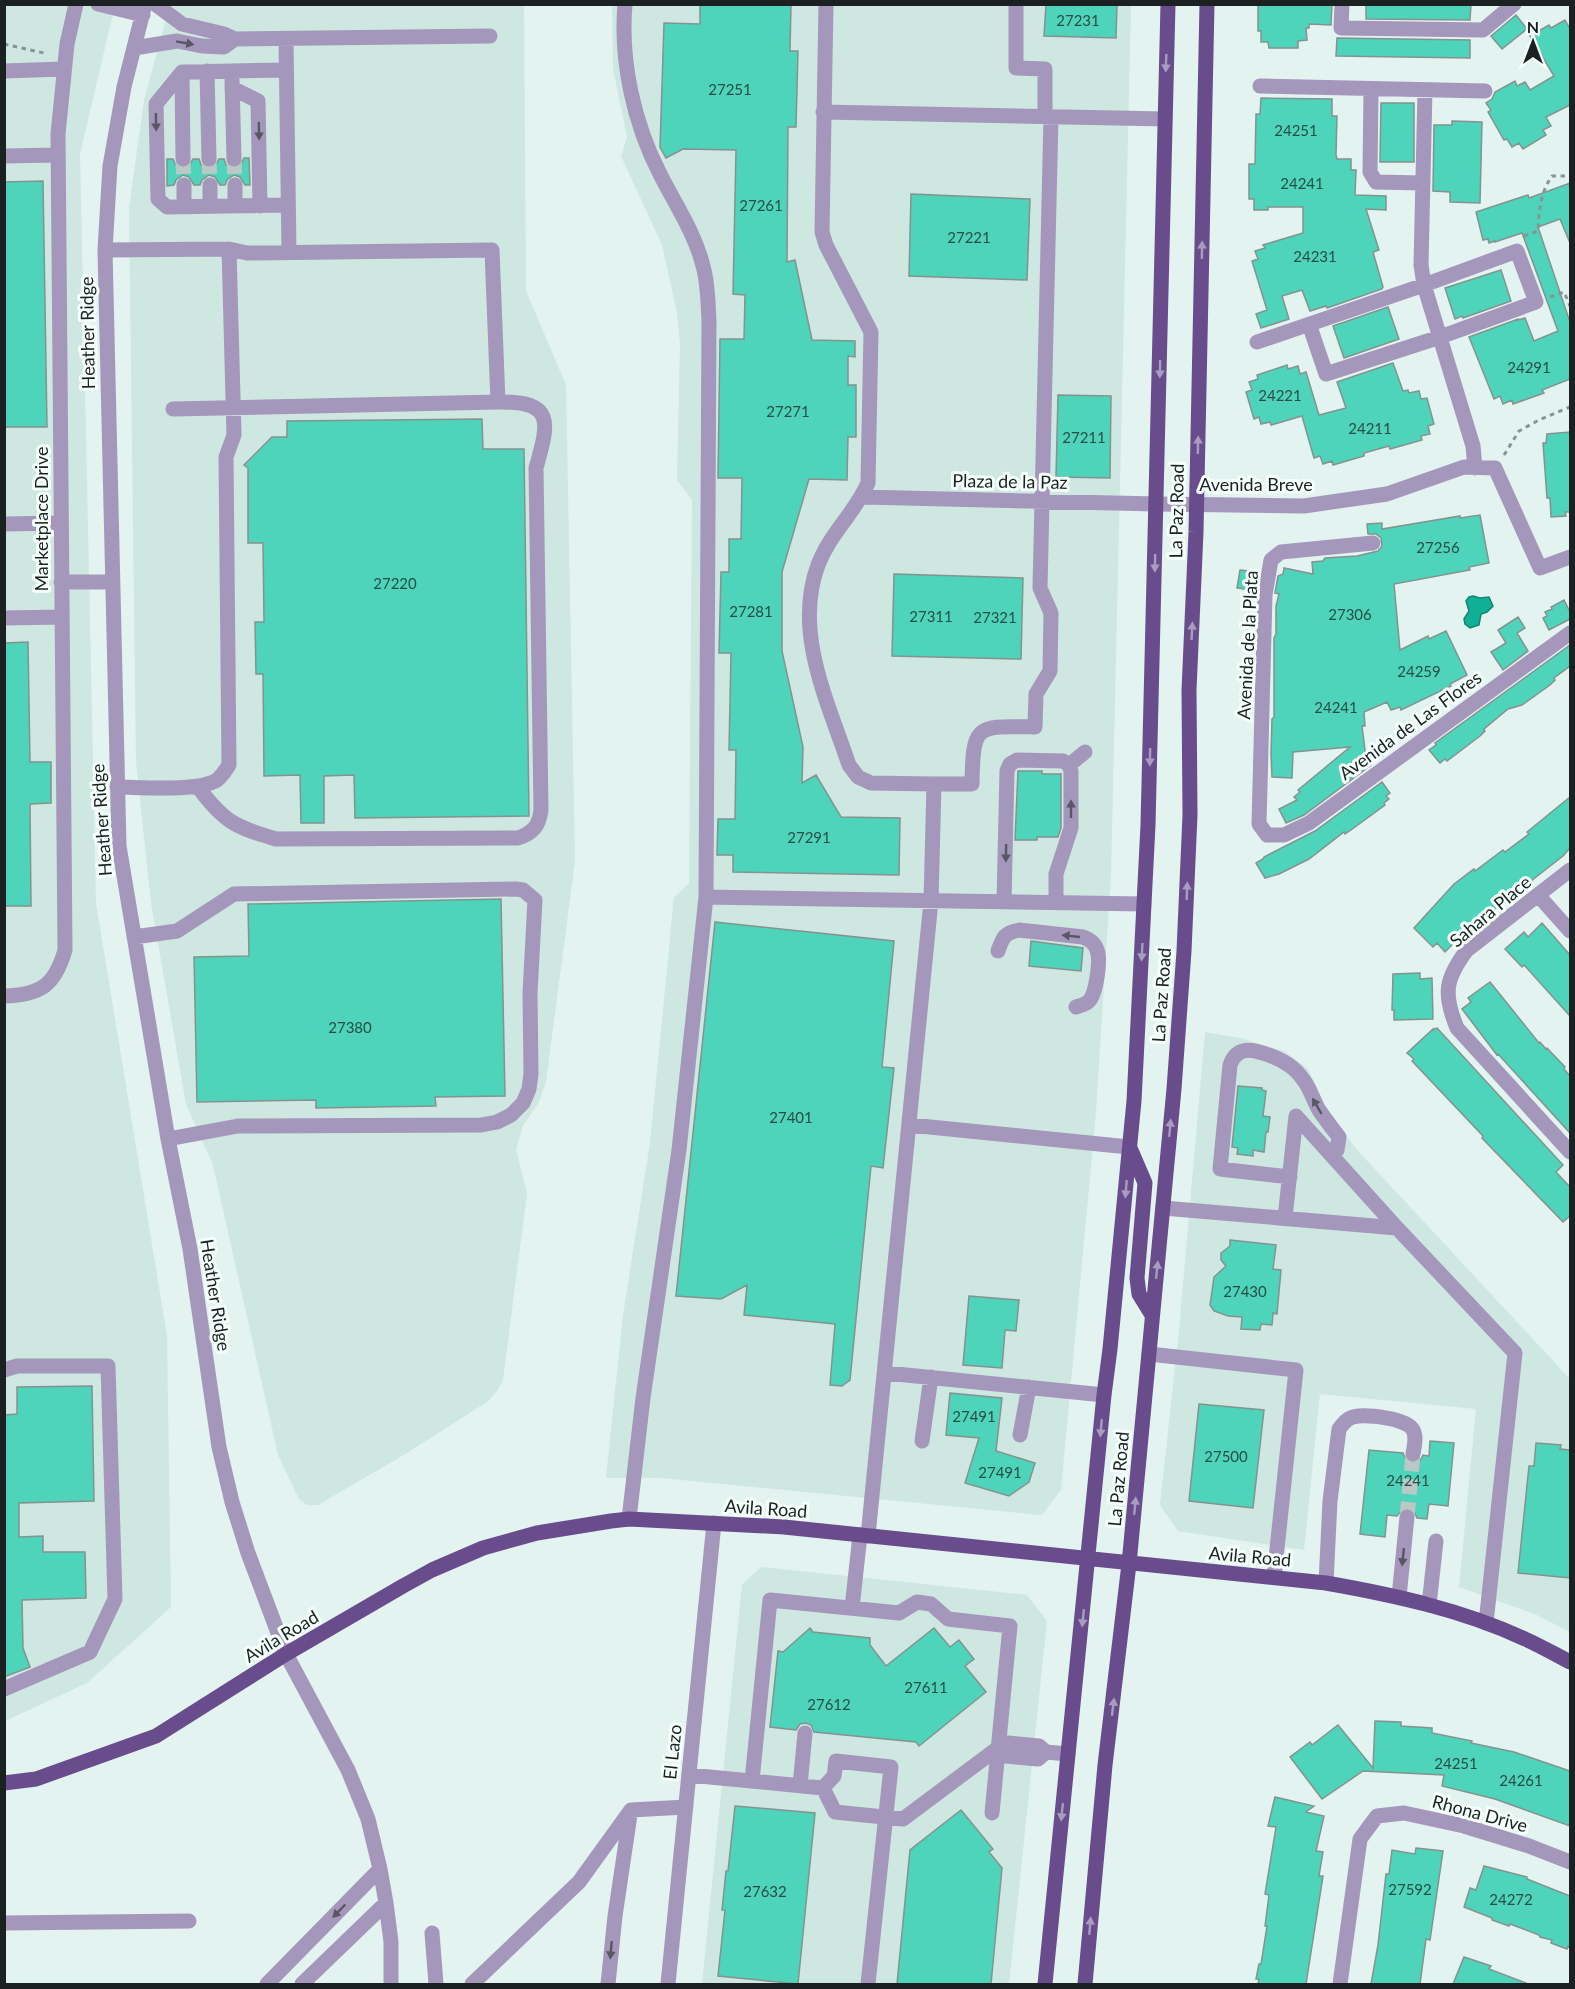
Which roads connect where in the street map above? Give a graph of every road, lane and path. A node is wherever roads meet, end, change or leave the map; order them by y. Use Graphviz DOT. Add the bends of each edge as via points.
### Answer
graph roads {
  1 [pos="76,4"];
  2 [pos="98,4"];
  3 [pos="155,4"];
  4 [pos="625,4"];
  5 [pos="826,4"];
  6 [pos="1016,4"];
  7 [pos="1168,4"];
  8 [pos="1207,4"];
  9 [pos="1342,4"];
  10 [pos="1514,4"];
  11 [pos="144,10"];
  12 [pos="490,36"];
  13 [pos="235,39"];
  14 [pos="286,39"];
  15 [pos="4,44"];
  16 [pos="134,48"];
  17 [pos="65,64"];
  18 [pos="4,70"];
  19 [pos="286,70"];
  20 [pos="207,71"];
  21 [pos="232,71"];
  22 [pos="182,72"];
  23 [pos="1260,86"];
  24 [pos="232,88"];
  25 [pos="1371,89"];
  26 [pos="1425,90"];
  27 [pos="1485,92"];
  28 [pos="824,112"];
  29 [pos="1048,117"];
  30 [pos="1165,119"];
  31 [pos="58,155"];
  32 [pos="4,156"];
  33 [pos="183,159"];
  34 [pos="209,159"];
  35 [pos="234,159"];
  36 [pos="1570,176"];
  37 [pos="1423,183"];
  38 [pos="184,185"];
  39 [pos="210,185"];
  40 [pos="235,185"];
  41 [pos="210,206"];
  42 [pos="235,206"];
  43 [pos="260,206"];
  44 [pos="288,206"];
  45 [pos="184,207"];
  46 [pos="229,249"];
  47 [pos="105,250"];
  48 [pos="1517,250"];
  49 [pos="289,252"];
  50 [pos="1424,285"];
  51 [pos="1536,302"];
  52 [pos="1570,306"];
  53 [pos="1309,324"];
  54 [pos="1440,337"];
  55 [pos="1257,342"];
  56 [pos="498,402"];
  57 [pos="233,407"];
  58 [pos="1570,407"];
  59 [pos="174,409"];
  60 [pos="1475,468"];
  61 [pos="1495,468"];
  62 [pos="862,497"];
  63 [pos="1041,501"];
  64 [pos="1157,504"];
  65 [pos="1196,504"];
  66 [pos="61,523"];
  67 [pos="4,524"];
  68 [pos="1373,543"];
  69 [pos="1570,557"];
  70 [pos="62,582"];
  71 [pos="112,582"];
  72 [pos="4,618"];
  73 [pos="62,618"];
  74 [pos="1570,633"];
  75 [pos="1085,752"];
  76 [pos="1069,765"];
  77 [pos="934,784"];
  78 [pos="117,787"];
  79 [pos="198,787"];
  80 [pos="1268,835"];
  81 [pos="1570,872"];
  82 [pos="1538,895"];
  83 [pos="706,897"];
  84 [pos="931,901"];
  85 [pos="1005,902"];
  86 [pos="1056,903"];
  87 [pos="1144,904"];
  88 [pos="1570,931"];
  89 [pos="134,936"];
  90 [pos="998,951"];
  91 [pos="4,996"];
  92 [pos="1076,1007"];
  93 [pos="910,1125"];
  94 [pos="168,1139"];
  95 [pos="1130,1147"];
  96 [pos="1570,1152"];
  97 [pos="1331,1155"];
  98 [pos="1290,1177"];
  99 [pos="1163,1208"];
  100 [pos="1286,1218"];
  101 [pos="1397,1228"];
  102 [pos="1152,1315"];
  103 [pos="1149,1354"];
  104 [pos="4,1370"];
  105 [pos="886,1373"];
  106 [pos="931,1377"];
  107 [pos="1029,1387"];
  108 [pos="1104,1395"];
  109 [pos="1020,1435"];
  110 [pos="922,1441"];
  111 [pos="1413,1454"];
  112 [pos="1407,1517"];
  113 [pos="629,1519"];
  114 [pos="714,1523"];
  115 [pos="864,1536"];
  116 [pos="1436,1541"];
  117 [pos="1089,1560"];
  118 [pos="1129,1564"];
  119 [pos="1274,1577"];
  120 [pos="1326,1583"];
  121 [pos="1399,1597"];
  122 [pos="1429,1605"];
  123 [pos="852,1608"];
  124 [pos="1486,1623"];
  125 [pos="286,1654"];
  126 [pos="1570,1662"];
  127 [pos="4,1689"];
  128 [pos="806,1733"];
  129 [pos="1000,1748"];
  130 [pos="1068,1754"];
  131 [pos="689,1775"];
  132 [pos="752,1781"];
  133 [pos="4,1783"];
  134 [pos="800,1786"];
  135 [pos="823,1788"];
  136 [pos="686,1807"];
  137 [pos="631,1810"];
  138 [pos="992,1814"];
  139 [pos="885,1817"];
  140 [pos="1570,1862"];
  141 [pos="380,1869"];
  142 [pos="386,1903"];
  143 [pos="189,1921"];
  144 [pos="4,1923"];
  145 [pos="432,1933"];
  146 [pos="267,1984"];
  147 [pos="302,1984"];
  148 [pos="391,1984"];
  149 [pos="436,1984"];
  150 [pos="472,1984"];
  151 [pos="608,1984"];
  152 [pos="668,1984"];
  153 [pos="868,1984"];
  154 [pos="1045,1984"];
  155 [pos="1085,1984"];
  156 [pos="1340,1984"];
  1 -- 17 [label="street, Marketplace Drive"];
  2 -- 11 [label="street"];
  3 -- 13 [label="street" via="182,24"];
  4 -- 83 [label="street" via="627,62 639,121 659,172 691,232 707,290"];
  5 -- 28 [label="street"];
  6 -- 29 [label="street" via="1016,69 1045,69"];
  7 -- 30 [label="main road, La Paz Road, one-way"];
  65 -- 8 [label="main road, La Paz Road, one-way"];
  9 -- 10 [label="street" via="1341,28 1483,30"];
  11 -- 16 [label="street, Heather Ridge"];
  12 -- 14 [label="street"];
  13 -- 14 [label="street"];
  16 -- 13 [label="street, one-way" via="177,41 224,47"];
  14 -- 19 [label="street"];
  15 -- 17 [label="path"];
  16 -- 47 [label="street, Heather Ridge" via="110,166"];
  17 -- 18 [label="street"];
  17 -- 31 [label="street, Marketplace Drive"];
  19 -- 21 [label="street"];
  19 -- 44 [label="street"];
  20 -- 21 [label="street"];
  20 -- 22 [label="street"];
  20 -- 34 [label="street"];
  21 -- 24 [label="street"];
  22 -- 33 [label="street"];
  22 -- 45 [label="street, one-way" via="156,104 156,116 158,199 167,207"];
  23 -- 25 [label="street"];
  24 -- 35 [label="street"];
  24 -- 43 [label="street, one-way" via="258,101"];
  25 -- 26 [label="street"];
  25 -- 37 [label="street" via="1370,172 1376,182"];
  26 -- 27 [label="street"];
  26 -- 37 [label="street"];
  28 -- 29 [label="street"];
  28 -- 62 [label="street" via="822,232 871,332 868,483"];
  29 -- 30 [label="street"];
  29 -- 63 [label="street"];
  30 -- 64 [label="main road, La Paz Road, one-way"];
  31 -- 32 [label="street"];
  31 -- 66 [label="street, Marketplace Drive"];
  36 -- 48 [label="path" via="1552,176 1544,186 1538,231 1522,237"];
  37 -- 50 [label="street"];
  38 -- 45 [label="street"];
  39 -- 41 [label="street"];
  40 -- 42 [label="street"];
  41 -- 42 [label="street"];
  41 -- 45 [label="street"];
  42 -- 43 [label="street"];
  43 -- 44 [label="street"];
  44 -- 49 [label="street"];
  46 -- 47 [label="street"];
  46 -- 49 [label="street" via="247,253"];
  46 -- 57 [label="street"];
  47 -- 71 [label="street, Heather Ridge"];
  48 -- 50 [label="street"];
  48 -- 51 [label="street"];
  49 -- 56 [label="street" via="492,250"];
  50 -- 53 [label="street"];
  50 -- 54 [label="street"];
  51 -- 52 [label="path" via="1564,292"];
  51 -- 54 [label="street"];
  53 -- 54 [label="street" via="1326,374"];
  53 -- 55 [label="street"];
  54 -- 60 [label="street" via="1473,446"];
  56 -- 57 [label="street"];
  56 -- 79 [label="street" via="532,404 545,421 536,468 541,810 535,828 518,838 276,839 228,821"];
  57 -- 59 [label="street"];
  57 -- 79 [label="street" via="234,435 226,457 230,755 229,765 216,781"];
  58 -- 61 [label="path" via="1519,431"];
  60 -- 61 [label="street, Avenida Breve"];
  60 -- 65 [label="street, Avenida Breve" via="1464,467 1387,494 1304,506"];
  61 -- 69 [label="street" via="1540,568"];
  62 -- 63 [label="street, Plaza de la Paz"];
  62 -- 77 [label="street" via="835,531 818,565 809,632 815,662 849,765 858,777 871,783"];
  63 -- 64 [label="street, Plaza de la Paz"];
  63 -- 77 [label="street" via="1040,588 1051,614 1050,671 1036,694 1035,727 984,729 972,750 972,784"];
  64 -- 65 [label="street, Avenida Breve"];
  64 -- 87 [label="main road, La Paz Road, one-way"];
  99 -- 65 [label="main road, La Paz Road, one-way" via="1184,951"];
  66 -- 67 [label="street"];
  66 -- 70 [label="street, Marketplace Drive"];
  68 -- 80 [label="street, Avenida de la Plata" via="1281,552 1271,560 1265,595 1259,824"];
  70 -- 71 [label="street"];
  70 -- 73 [label="street, Marketplace Drive"];
  71 -- 78 [label="street, Heather Ridge"];
  72 -- 73 [label="street"];
  73 -- 91 [label="street, Marketplace Drive" via="65,950 50,981 36,991"];
  74 -- 80 [label="street, Avenida de Las Flores" via="1309,823 1284,835"];
  75 -- 76 [label="street"];
  76 -- 85 [label="street, one-way" via="1063,761 1017,760 1007,771"];
  86 -- 76 [label="street, one-way" via="1056,874 1071,828"];
  77 -- 84 [label="street"];
  78 -- 79 [label="street"];
  78 -- 89 [label="street, Heather Ridge" via="119,846"];
  81 -- 82 [label="street, Sahara Place"];
  82 -- 88 [label="street"];
  82 -- 96 [label="street, Sahara Place" via="1467,950 1454,967 1447,991 1457,1028"];
  83 -- 84 [label="street"];
  83 -- 113 [label="street" via="679,1150"];
  84 -- 85 [label="street"];
  84 -- 93 [label="street"];
  85 -- 86 [label="street"];
  86 -- 87 [label="street"];
  87 -- 95 [label="main road, La Paz Road, one-way"];
  89 -- 94 [label="street, Heather Ridge"];
  89 -- 94 [label="street" via="177,931 234,894 516,889 524,890 535,900 530,1089 511,1115 481,1125 238,1126"];
  92 -- 90 [label="street, one-way" via="1085,1005 1094,993 1098,957 1092,941 1019,930 1003,938"];
  93 -- 95 [label="street"];
  93 -- 105 [label="street"];
  94 -- 125 [label="street, Heather Ridge" via="190,1249 219,1447 248,1553"];
  95 -- 102 [label="main road" via="1145,1184 1139,1294"];
  95 -- 108 [label="main road, La Paz Road, one-way"];
  97 -- 98 [label="street" via="1296,1116"];
  97 -- 98 [label="street, one-way" via="1337,1150 1339,1137 1302,1077 1271,1055 1240,1051 1230,1065 1220,1169"];
  97 -- 101 [label="street"];
  98 -- 100 [label="street"];
  99 -- 100 [label="street"];
  102 -- 99 [label="main road, La Paz Road, one-way"];
  100 -- 101 [label="street"];
  101 -- 124 [label="street" via="1515,1353"];
  102 -- 103 [label="main road, La Paz Road"];
  118 -- 103 [label="main road, La Paz Road, one-way"];
  103 -- 119 [label="street" via="1296,1370"];
  104 -- 127 [label="street" via="17,1366 108,1366 115,1599 90,1652"];
  105 -- 106 [label="street"];
  105 -- 115 [label="street"];
  106 -- 107 [label="street"];
  106 -- 110 [label="street"];
  107 -- 108 [label="street"];
  107 -- 109 [label="street"];
  108 -- 117 [label="main road, La Paz Road, one-way"];
  111 -- 120 [label="street" via="1415,1438 1407,1423 1352,1417 1339,1429"];
  112 -- 121 [label="street, one-way"];
  113 -- 114 [label="main road, Avila Road"];
  113 -- 125 [label="main road, Avila Road" via="537,1533 483,1548 432,1570"];
  114 -- 115 [label="main road, Avila Road"];
  114 -- 131 [label="street, El Lazo"];
  115 -- 117 [label="main road, Avila Road"];
  115 -- 123 [label="street"];
  116 -- 122 [label="street"];
  117 -- 118 [label="main road, Avila Road"];
  117 -- 130 [label="main road, La Paz Road, one-way"];
  118 -- 119 [label="main road, Avila Road"];
  155 -- 118 [label="main road, La Paz Road, one-way"];
  119 -- 120 [label="main road, Avila Road"];
  120 -- 121 [label="main road, Avila Road"];
  121 -- 122 [label="main road, Avila Road"];
  122 -- 124 [label="main road, Avila Road"];
  123 -- 129 [label="street" via="899,1613 917,1602 931,1604 948,1619 1011,1626"];
  123 -- 132 [label="street" via="770,1600"];
  124 -- 126 [label="main road, Avila Road"];
  125 -- 133 [label="main road, Avila Road" via="156,1736 36,1779"];
  125 -- 141 [label="street, Heather Ridge" via="348,1770 368,1820"];
  128 -- 134 [label="street"];
  129 -- 130 [label="street" via="1008,1743"];
  129 -- 138 [label="street"];
  129 -- 139 [label="street" via="903,1819"];
  130 -- 154 [label="main road, La Paz Road, one-way"];
  131 -- 132 [label="street"];
  131 -- 136 [label="street, El Lazo"];
  132 -- 134 [label="street"];
  134 -- 135 [label="street"];
  135 -- 139 [label="street" via="835,1812"];
  135 -- 139 [label="street" via="834,1776 836,1761 891,1767"];
  136 -- 137 [label="street"];
  136 -- 152 [label="street, El Lazo"];
  137 -- 150 [label="street" via="579,1882"];
  137 -- 151 [label="street, one-way"];
  139 -- 153 [label="street"];
  140 -- 156 [label="street, Rhona Drive" via="1464,1826 1404,1813 1377,1816 1360,1839"];
  141 -- 142 [label="street, Heather Ridge"];
  141 -- 146 [label="street, one-way"];
  142 -- 147 [label="street"];
  142 -- 148 [label="street, Heather Ridge"];
  143 -- 144 [label="street"];
  145 -- 149 [label="street"];
}
